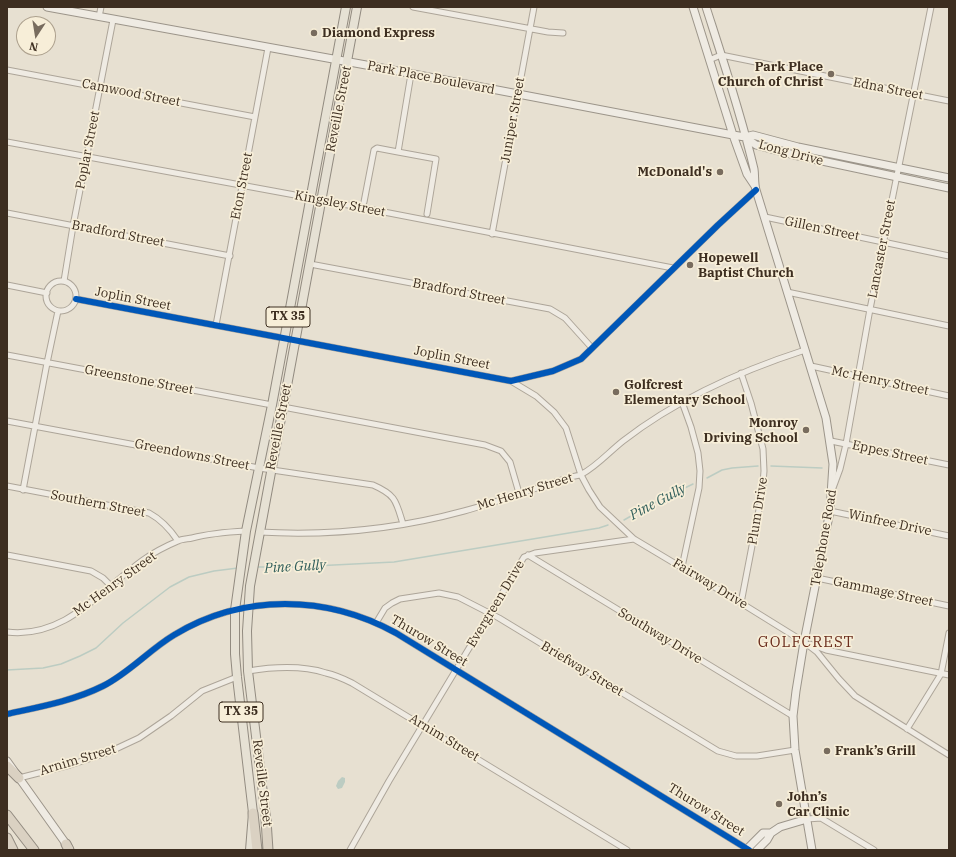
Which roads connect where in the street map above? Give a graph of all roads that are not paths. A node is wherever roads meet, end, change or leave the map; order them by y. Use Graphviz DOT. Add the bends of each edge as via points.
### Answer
graph roads {
  1 [pos="47,7"];
  2 [pos="101,7"];
  3 [pos="346,7"];
  4 [pos="357,7"];
  5 [pos="413,7"];
  6 [pos="534,7"];
  7 [pos="693,7"];
  8 [pos="706,7"];
  9 [pos="931,7"];
  10 [pos="99,17"];
  11 [pos="112,20"];
  12 [pos="529,28"];
  13 [pos="563,33"];
  14 [pos="268,48"];
  15 [pos="722,55"];
  16 [pos="336,60"];
  17 [pos="709,60"];
  18 [pos="348,62"];
  19 [pos="7,70"];
  20 [pos="411,74"];
  21 [pos="100,87"];
  22 [pos="913,94"];
  23 [pos="518,95"];
  24 [pos="949,101"];
  25 [pos="256,117"];
  26 [pos="733,135"];
  27 [pos="745,137"];
  28 [pos="7,142"];
  29 [pos="398,152"];
  30 [pos="824,152"];
  31 [pos="86,157"];
  32 [pos="822,162"];
  33 [pos="898,168"];
  34 [pos="896,177"];
  35 [pos="949,178"];
  36 [pos="242,185"];
  37 [pos="756,188"];
  38 [pos="949,188"];
  39 [pos="310,198"];
  40 [pos="322,200"];
  41 [pos="364,202"];
  42 [pos="7,214"];
  43 [pos="427,214"];
  44 [pos="765,217"];
  45 [pos="73,226"];
  46 [pos="492,234"];
  47 [pos="884,242"];
  48 [pos="230,256"];
  49 [pos="949,256"];
  50 [pos="310,264"];
  51 [pos="673,268"];
  52 [pos="64,281"];
  53 [pos="7,286"];
  54 [pos="787,292"];
  55 [pos="47,293"];
  56 [pos="76,299"];
  57 [pos="870,309"];
  58 [pos="58,310"];
  59 [pos="216,325"];
  60 [pos="949,326"];
  61 [pos="284,337"];
  62 [pos="296,339"];
  63 [pos="592,348"];
  64 [pos="805,350"];
  65 [pos="7,355"];
  66 [pos="47,363"];
  67 [pos="811,366"];
  68 [pos="741,373"];
  69 [pos="857,376"];
  70 [pos="511,381"];
  71 [pos="949,396"];
  72 [pos="682,402"];
  73 [pos="272,405"];
  74 [pos="283,407"];
  75 [pos="7,421"];
  76 [pos="36,426"];
  77 [pos="831,441"];
  78 [pos="846,444"];
  79 [pos="949,465"];
  80 [pos="259,468"];
  81 [pos="271,470"];
  82 [pos="581,476"];
  83 [pos="7,486"];
  84 [pos="23,490"];
  85 [pos="832,490"];
  86 [pos="519,493"];
  87 [pos="830,511"];
  88 [pos="403,524"];
  89 [pos="246,531"];
  90 [pos="259,532"];
  91 [pos="949,536"];
  92 [pos="634,539"];
  93 [pos="178,541"];
  94 [pos="7,555"];
  95 [pos="528,555"];
  96 [pos="682,567"];
  97 [pos="817,578"];
  98 [pos="110,586"];
  99 [pos="741,603"];
  100 [pos="949,606"];
  101 [pos="248,607"];
  102 [pos="235,610"];
  103 [pos="489,614"];
  104 [pos="376,623"];
  105 [pos="7,632"];
  106 [pos="949,633"];
  107 [pos="804,642"];
  108 [pos="456,670"];
  109 [pos="248,672"];
  110 [pos="941,674"];
  111 [pos="949,676"];
  112 [pos="237,677"];
  113 [pos="7,714"];
  114 [pos="793,716"];
  115 [pos="423,725"];
  116 [pos="907,729"];
  117 [pos="256,736"];
  118 [pos="245,741"];
  119 [pos="796,750"];
  120 [pos="949,755"];
  121 [pos="7,761"];
  122 [pos="7,766"];
  123 [pos="18,778"];
  124 [pos="253,813"];
  125 [pos="10,818"];
  126 [pos="807,818"];
  127 [pos="266,820"];
  128 [pos="771,833"];
  129 [pos="7,838"];
  130 [pos="68,848"];
  131 [pos="747,849"];
  132 [pos="13,850"];
  133 [pos="34,850"];
  134 [pos="250,850"];
  135 [pos="257,850"];
  136 [pos="268,850"];
  137 [pos="272,850"];
  138 [pos="350,850"];
  139 [pos="627,850"];
  140 [pos="757,850"];
  141 [pos="812,850"];
  142 [pos="874,850"];
  1 -- 10 [label="main road, Park Place Boulevard"];
  2 -- 10 [label="street"];
  3 -- 16 [label="main road, Reveille Street / TX 35"];
  4 -- 18 [label="main road, Reveille Street / TX 35"];
  5 -- 12 [label="street"];
  6 -- 12 [label="street, Juniper Street"];
  7 -- 17 [label="main road, Telephone Road"];
  8 -- 15 [label="main road, Telephone Road"];
  9 -- 22 [label="street, Lancaster Street"];
  10 -- 11 [label="main road, Park Place Boulevard"];
  11 -- 14 [label="main road, Park Place Boulevard"];
  11 -- 21 [label="street, Poplar Street"];
  12 -- 13 [label="street"];
  12 -- 23 [label="street, Juniper Street"];
  14 -- 16 [label="main road, Park Place Boulevard"];
  14 -- 25 [label="street, Eton Street"];
  15 -- 17 [label="street"];
  15 -- 22 [label="street, Edna Street"];
  15 -- 27 [label="main road, Telephone Road"];
  16 -- 18 [label="main road, Park Place Boulevard"];
  16 -- 39 [label="main road, Reveille Street / TX 35"];
  17 -- 26 [label="main road, Telephone Road"];
  18 -- 20 [label="main road, Park Place Boulevard"];
  18 -- 40 [label="main road, Reveille Street / TX 35"];
  19 -- 21 [label="street, Camwood Street"];
  20 -- 23 [label="main road, Park Place Boulevard"];
  20 -- 29 [label="street"];
  21 -- 25 [label="street, Camwood Street"];
  21 -- 31 [label="street, Poplar Street"];
  22 -- 24 [label="street, Edna Street"];
  22 -- 33 [label="street, Lancaster Street"];
  23 -- 26 [label="main road, Park Place Boulevard"];
  23 -- 46 [label="street, Juniper Street"];
  25 -- 36 [label="street, Eton Street"];
  26 -- 27 [label="main road, Park Place Boulevard"];
  26 -- 37 [label="main road, Telephone Road" via="747,174"];
  27 -- 30 [label="main road, Long Drive" via="753,135"];
  27 -- 32 [label="main road, Long Drive" via="756,145"];
  27 -- 37 [label="main road, Telephone Road"];
  28 -- 31 [label="street, Kingsley Street"];
  29 -- 41 [label="street" via="377,148 374,150"];
  29 -- 43 [label="street" via="436,159"];
  30 -- 32 [label="main road"];
  30 -- 33 [label="main road, Long Drive"];
  31 -- 36 [label="street, Kingsley Street"];
  31 -- 45 [label="street, Poplar Street"];
  32 -- 34 [label="main road, Long Drive"];
  33 -- 34 [label="street, Lancaster Street"];
  33 -- 35 [label="main road, Long Drive"];
  34 -- 38 [label="main road, Long Drive"];
  34 -- 47 [label="street, Lancaster Street"];
  36 -- 39 [label="street, Kingsley Street"];
  36 -- 48 [label="street, Eton Street"];
  37 -- 44 [label="main road, Telephone Road"];
  37 -- 51 [label="street, Joplin Street"];
  39 -- 40 [label="street, Kingsley Street"];
  39 -- 61 [label="main road, Reveille Street / TX 35"];
  40 -- 46 [label="street, Kingsley Street"];
  40 -- 50 [label="main road, Reveille Street / TX 35"];
  42 -- 45 [label="street, Bradford Street"];
  44 -- 47 [label="street, Gillen Street"];
  44 -- 54 [label="main road, Telephone Road"];
  45 -- 48 [label="street, Bradford Street"];
  45 -- 52 [label="street, Poplar Street"];
  46 -- 51 [label="street, Kingsley Street"];
  47 -- 49 [label="street, Gillen Street"];
  47 -- 57 [label="street, Lancaster Street"];
  48 -- 59 [label="street, Eton Street"];
  50 -- 62 [label="main road, Reveille Street / TX 35"];
  50 -- 63 [label="street, Bradford Street" via="550,309 565,318"];
  51 -- 63 [label="street, Joplin Street"];
  52 -- 55 [label="street" via="50,286"];
  52 -- 56 [label="street" via="76,291"];
  53 -- 55 [label="street"];
  54 -- 57 [label="street"];
  54 -- 64 [label="main road, Telephone Road"];
  55 -- 58 [label="street" via="51,307"];
  56 -- 58 [label="street" via="66,310"];
  56 -- 59 [label="street, Joplin Street"];
  57 -- 60 [label="street"];
  57 -- 69 [label="street, Lancaster Street"];
  58 -- 66 [label="street"];
  59 -- 61 [label="street, Joplin Street"];
  61 -- 62 [label="street, Joplin Street"];
  61 -- 73 [label="main road, Reveille Street / TX 35"];
  62 -- 70 [label="street, Joplin Street"];
  62 -- 74 [label="main road, Reveille Street / TX 35"];
  63 -- 70 [label="street, Joplin Street" via="581,359 553,371"];
  64 -- 67 [label="main road, Telephone Road"];
  64 -- 68 [label="street, Mc Henry Street"];
  65 -- 66 [label="street, Greenstone Street"];
  66 -- 73 [label="street, Greenstone Street"];
  66 -- 76 [label="street"];
  67 -- 69 [label="street, Mc Henry Street"];
  67 -- 77 [label="main road, Telephone Road"];
  68 -- 72 [label="street, Mc Henry Street"];
  68 -- 99 [label="street, Plum Drive" via="763,449 764,471"];
  69 -- 71 [label="street, Mc Henry Street"];
  69 -- 78 [label="street, Lancaster Street"];
  70 -- 82 [label="street, Fairway Drive" via="536,396 554,412 566,428"];
  72 -- 82 [label="street, Mc Henry Street" via="646,424"];
  72 -- 96 [label="street" via="698,453 700,471 699,488"];
  73 -- 80 [label="main road, Reveille Street / TX 35"];
  74 -- 81 [label="main road, Reveille Street / TX 35"];
  74 -- 86 [label="street" via="485,445 501,451 510,462"];
  75 -- 76 [label="street, Greendowns Street"];
  76 -- 80 [label="street, Greendowns Street"];
  76 -- 84 [label="street"];
  77 -- 78 [label="street, Eppes Street"];
  77 -- 85 [label="main road, Telephone Road"];
  78 -- 79 [label="street, Eppes Street"];
  78 -- 85 [label="street, Lancaster Street"];
  80 -- 81 [label="street, Greendowns Street"];
  80 -- 89 [label="main road, Reveille Street / TX 35"];
  81 -- 88 [label="street, Greendowns Street" via="373,485 387,491 396,502"];
  81 -- 90 [label="main road, Reveille Street / TX 35"];
  82 -- 86 [label="street, Mc Henry Street"];
  82 -- 92 [label="street, Fairway Drive" via="600,507"];
  83 -- 84 [label="street, Southern Street"];
  84 -- 93 [label="street, Southern Street" via="149,513 167,526"];
  85 -- 87 [label="main road, Telephone Road"];
  86 -- 88 [label="street, Mc Henry Street" via="463,511"];
  87 -- 91 [label="street, Winfree Drive"];
  87 -- 97 [label="main road, Telephone Road"];
  88 -- 90 [label="street, Mc Henry Street" via="337,532"];
  89 -- 93 [label="street, Mc Henry Street" via="215,532"];
  89 -- 102 [label="main road, Reveille Street / TX 35"];
  90 -- 101 [label="main road, Reveille Street / TX 35"];
  92 -- 95 [label="street, Evergreen Drive"];
  92 -- 96 [label="street, Fairway Drive"];
  93 -- 98 [label="street, Mc Henry Street" via="144,560"];
  94 -- 98 [label="street" via="92,571"];
  95 -- 103 [label="street, Evergreen Drive" via="522,559"];
  95 -- 114 [label="street, Southway Drive"];
  96 -- 99 [label="street, Fairway Drive"];
  97 -- 100 [label="street, Gammage Street"];
  97 -- 107 [label="main road, Telephone Road"];
  98 -- 105 [label="street, Mc Henry Street" via="81,611 57,624 29,632"];
  99 -- 107 [label="street, Fairway Drive"];
  101 -- 102 [label="street, Thurow Street"];
  101 -- 104 [label="street, Thurow Street" via="278,604 318,606 345,611"];
  101 -- 109 [label="main road, Reveille Street / TX 35"];
  102 -- 112 [label="main road, Reveille Street / TX 35"];
  102 -- 113 [label="street, Thurow Street" via="187,628 96,689 66,700"];
  103 -- 104 [label="street, Briefway Street" via="458,596 435,593 397,600 386,608"];
  103 -- 108 [label="street, Evergreen Drive"];
  103 -- 119 [label="street, Briefway Street" via="718,751 736,756 758,756"];
  104 -- 108 [label="street, Thurow Street"];
  106 -- 110 [label="street"];
  107 -- 110 [label="street" via="826,650"];
  107 -- 114 [label="main road, Telephone Road"];
  107 -- 116 [label="street, Fairway Drive" via="817,652 862,702"];
  108 -- 115 [label="street, Evergreen Drive"];
  108 -- 131 [label="street, Thurow Street"];
  109 -- 115 [label="street, Arnim Street" via="268,668 300,668 326,672 352,682"];
  109 -- 117 [label="main road, Reveille Street / TX 35"];
  110 -- 111 [label="street"];
  110 -- 116 [label="street"];
  112 -- 118 [label="main road, Reveille Street / TX 35"];
  112 -- 123 [label="street, Arnim Street" via="202,691 139,738 108,753"];
  114 -- 119 [label="main road, Telephone Road"];
  115 -- 138 [label="street, Evergreen Drive"];
  115 -- 139 [label="street, Arnim Street"];
  116 -- 120 [label="street, Fairway Drive"];
  117 -- 118 [label="main road"];
  117 -- 127 [label="main road, Reveille Street / TX 35"];
  118 -- 124 [label="main road, Reveille Street / TX 35"];
  119 -- 126 [label="main road, Telephone Road"];
  121 -- 123 [label="main road"];
  122 -- 123 [label="highway"];
  123 -- 130 [label="main road"];
  124 -- 134 [label="main road, Reveille Street"];
  124 -- 135 [label="highway, TX 35"];
  125 -- 133 [label="highway"];
  126 -- 128 [label="main road" via="780,827"];
  126 -- 141 [label="main road, Telephone Road"];
  126 -- 142 [label="street" via="821,818"];
  127 -- 136 [label="highway, TX 35"];
  127 -- 137 [label="main road, Reveille Street"];
  128 -- 131 [label="main road" via="762,833"];
  128 -- 140 [label="main road"];
  129 -- 132 [label="highway"];
}
